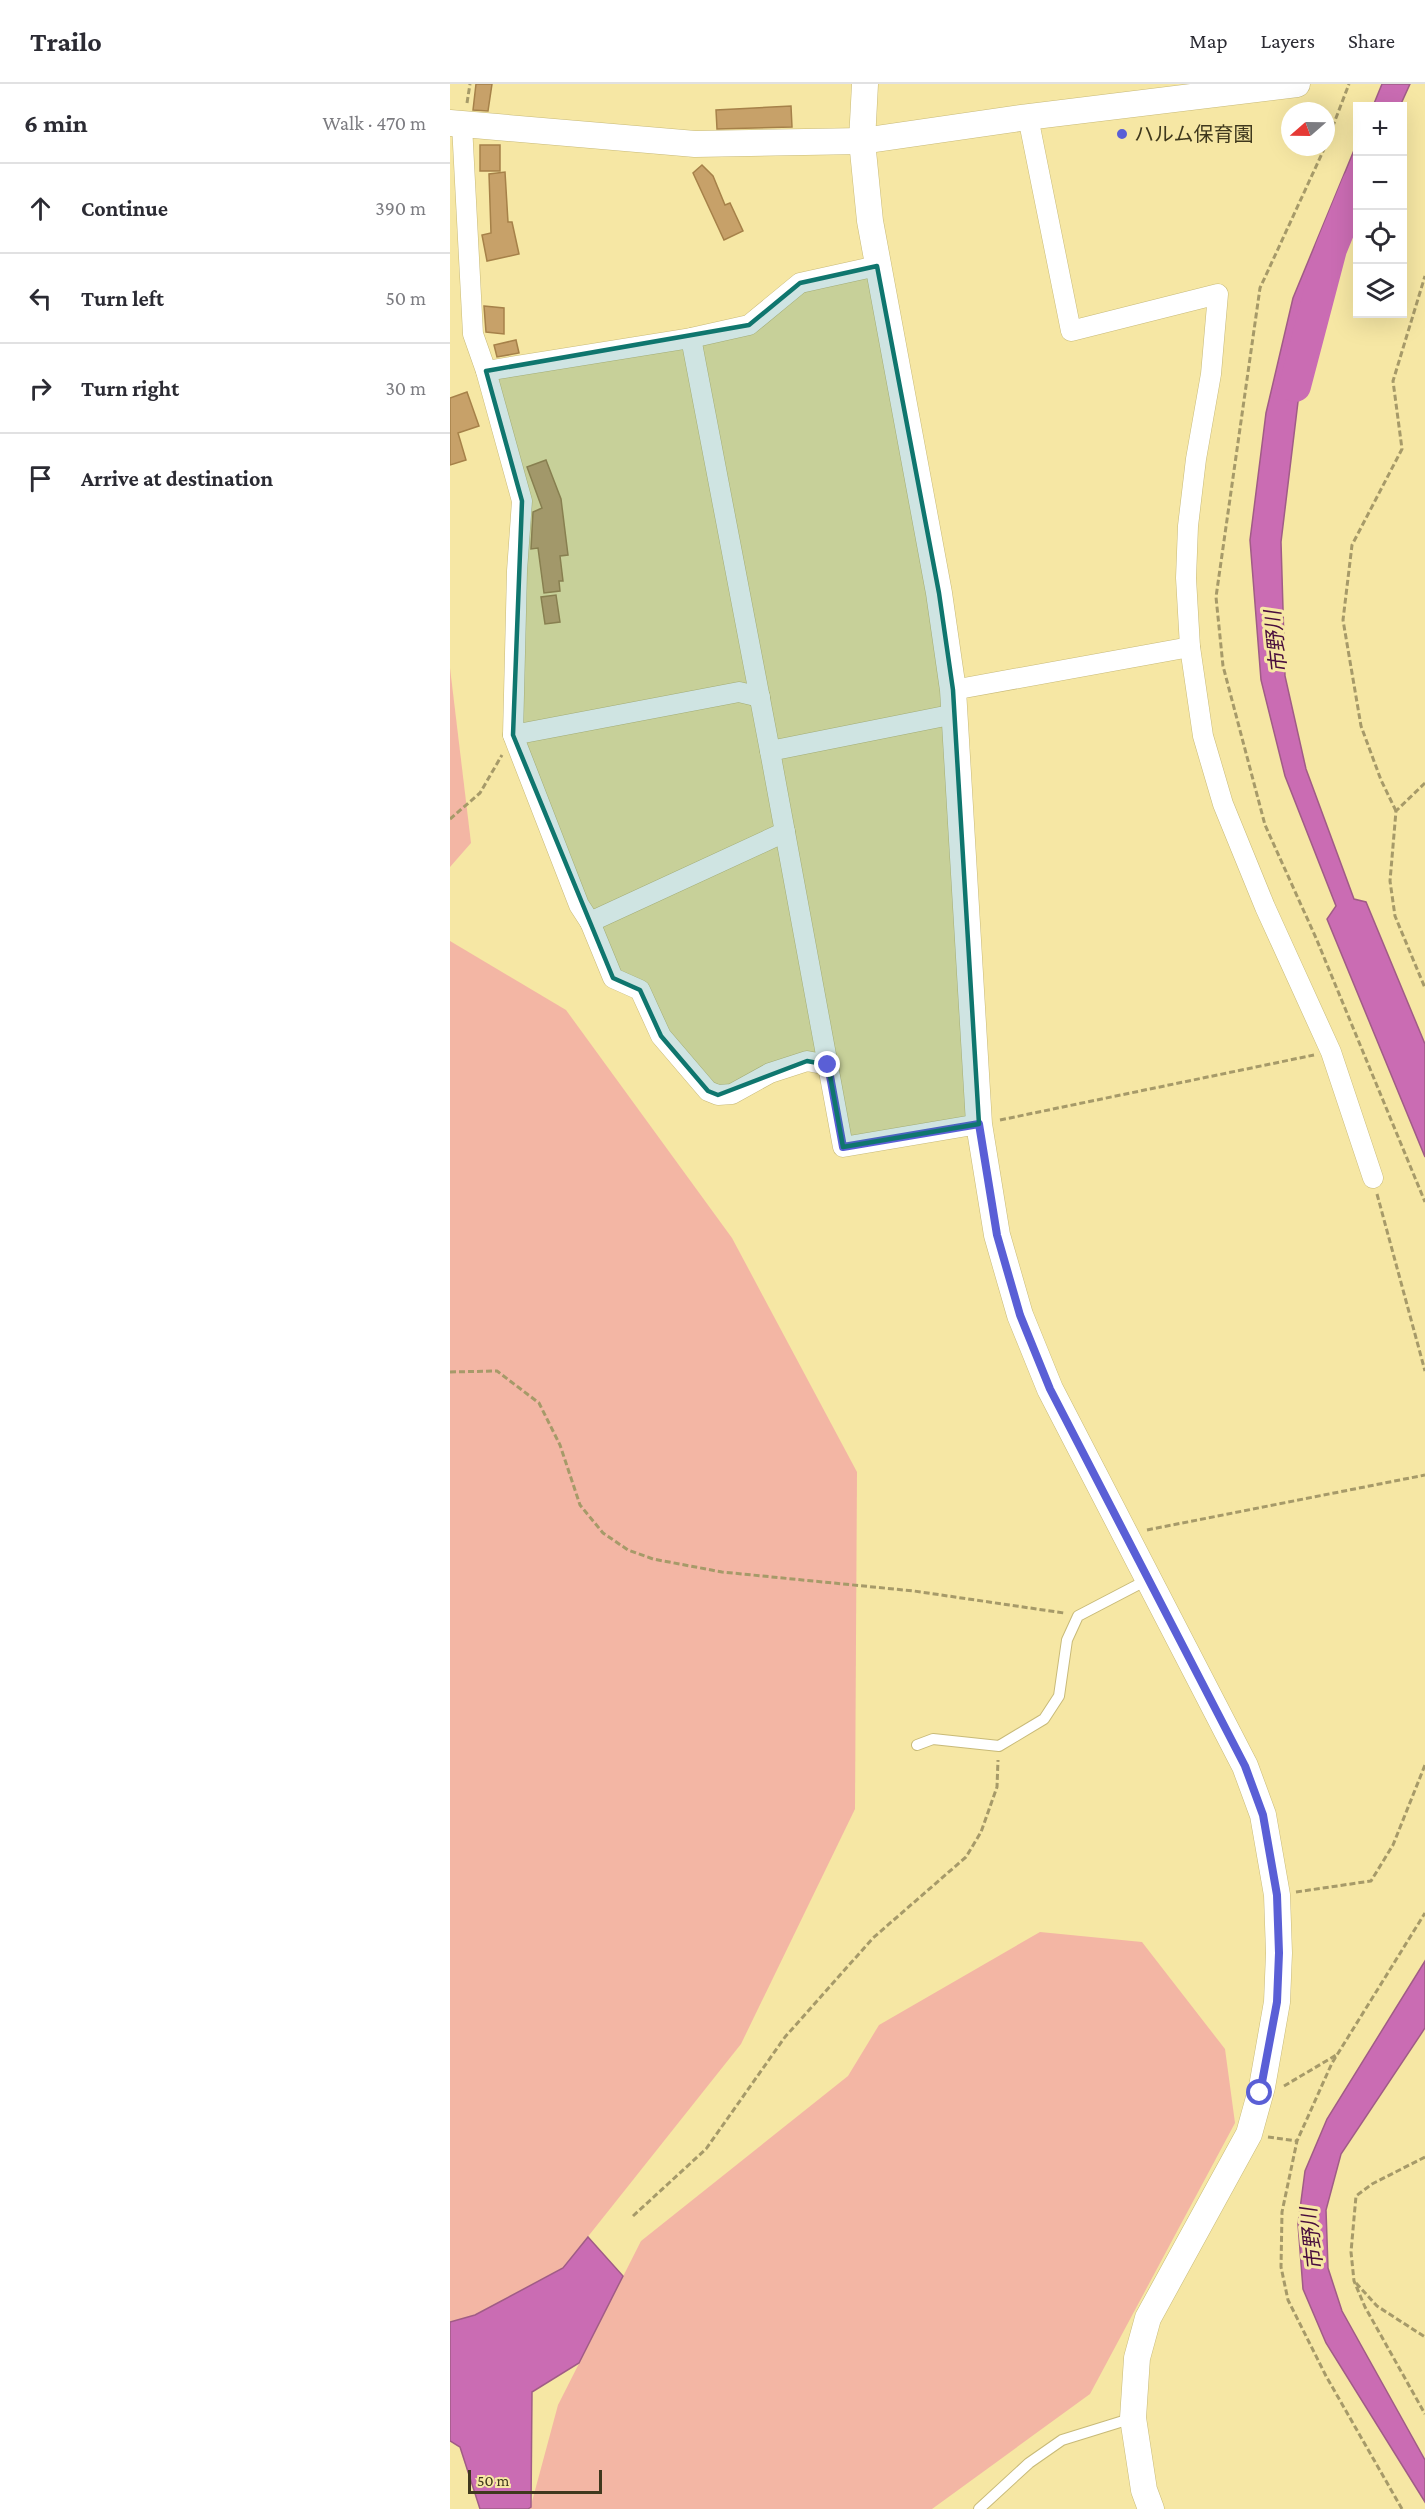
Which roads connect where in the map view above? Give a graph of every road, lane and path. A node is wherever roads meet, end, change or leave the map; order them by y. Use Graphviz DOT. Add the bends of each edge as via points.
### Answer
graph roads {
  1 [pos="865,84"];
  2 [pos="1297,84"];
  3 [pos="1349,84"];
  4 [pos="1028,117"];
  5 [pos="1335,120"];
  6 [pos="456,124"];
  7 [pos="862,141"];
  8 [pos="1320,156"];
  9 [pos="877,266"];
  10 [pos="1425,276"];
  11 [pos="691,338"];
  12 [pos="486,371"];
  13 [pos="1190,647"];
  14 [pos="760,697"];
  15 [pos="954,702"];
  16 [pos="513,735"];
  17 [pos="770,751"];
  18 [pos="1425,783"];
  19 [pos="1396,812"];
  20 [pos="450,819"];
  21 [pos="785,832"];
  22 [pos="590,922"];
  23 [pos="1425,988"];
  24 [pos="1331,1052"];
  25 [pos="828,1065"];
  26 [pos="979,1124"];
  27 [pos="1373,1178"];
  28 [pos="1425,1202"];
  29 [pos="1425,1371"];
  30 [pos="450,1372"];
  31 [pos="1425,1475"];
  32 [pos="1124,1534"];
  33 [pos="1147,1580"];
  34 [pos="1078,1616"];
  35 [pos="916,1745"];
  36 [pos="999,1746"];
  37 [pos="1425,1765"];
  38 [pos="1277,1895"];
  39 [pos="1425,1913"];
  40 [pos="1339,2053"];
  41 [pos="1260,2093"];
  42 [pos="1249,2134"];
  43 [pos="1297,2141"];
  44 [pos="1425,2157"];
  45 [pos="633,2216"];
  46 [pos="1354,2281"];
  47 [pos="1425,2337"];
  48 [pos="1425,2414"];
  49 [pos="1133,2418"];
  50 [pos="979,2509"];
  51 [pos="1151,2509"];
  52 [pos="1402,2509"];
  1 -- 7 [label="street"];
  2 -- 4 [label="street"];
  3 -- 5 [label="path"];
  4 -- 7 [label="street"];
  4 -- 13 [label="street" via="1071,331 1218,294 1211,374 1188,526"];
  6 -- 7 [label="street" via="695,144"];
  6 -- 12 [label="street" via="473,334"];
  7 -- 9 [label="street"];
  8 -- 28 [label="path" via="1260,288 1216,597 1223,666 1265,825"];
  9 -- 11 [label="street" via="800,283 749,325"];
  9 -- 15 [label="street" via="939,593"];
  10 -- 19 [label="path" via="1393,381 1402,449 1352,545 1342,620 1361,726"];
  11 -- 12 [label="street"];
  11 -- 14 [label="street"];
  12 -- 16 [label="street" via="522,501"];
  13 -- 15 [label="street"];
  13 -- 24 [label="street" via="1203,736 1223,804"];
  14 -- 16 [label="street" via="739,692"];
  14 -- 17 [label="street"];
  15 -- 17 [label="street"];
  15 -- 26 [label="street"];
  16 -- 20 [label="path" via="480,794"];
  16 -- 22 [label="street" via="579,905"];
  17 -- 21 [label="street"];
  18 -- 19 [label="path"];
  19 -- 23 [label="path" via="1389,881 1395,916"];
  21 -- 22 [label="street"];
  21 -- 25 [label="street"];
  22 -- 25 [label="street" via="613,978 640,990 661,1036 708,1091 732,1094 770,1073 807,1061"];
  24 -- 26 [label="path"];
  24 -- 27 [label="street"];
  25 -- 26 [label="street" via="843,1147"];
  26 -- 32 [label="street" via="997,1235 1020,1315 1050,1389"];
  27 -- 29 [label="path"];
  30 -- 34 [label="path" via="497,1371 538,1403 560,1445 580,1505 603,1533 628,1550 653,1559 722,1572 914,1591"];
  31 -- 32 [label="path"];
  32 -- 33 [label="street"];
  33 -- 34 [label="lane"];
  33 -- 38 [label="street" via="1245,1766 1263,1815"];
  34 -- 36 [label="lane" via="1067,1640 1059,1696 1044,1719"];
  35 -- 36 [label="lane" via="933,1739"];
  36 -- 45 [label="path" via="997,1787 981,1832 966,1857 873,1938 784,2037 706,2149"];
  37 -- 38 [label="path" via="1393,1845 1371,1881"];
  38 -- 41 [label="street" via="1277,2002"];
  39 -- 40 [label="path"];
  40 -- 41 [label="path" via="1273,2092"];
  40 -- 43 [label="path"];
  41 -- 42 [label="street"];
  42 -- 43 [label="path"];
  42 -- 49 [label="street" via="1148,2318 1137,2358"];
  43 -- 52 [label="path" via="1282,2212 1281,2268 1288,2300 1326,2376"];
  44 -- 46 [label="path" via="1356,2196 1351,2252"];
  46 -- 47 [label="path" via="1377,2306"];
  46 -- 48 [label="path"];
  49 -- 50 [label="lane" via="1062,2440 1022,2469"];
  49 -- 51 [label="street" via="1144,2490"];
}
